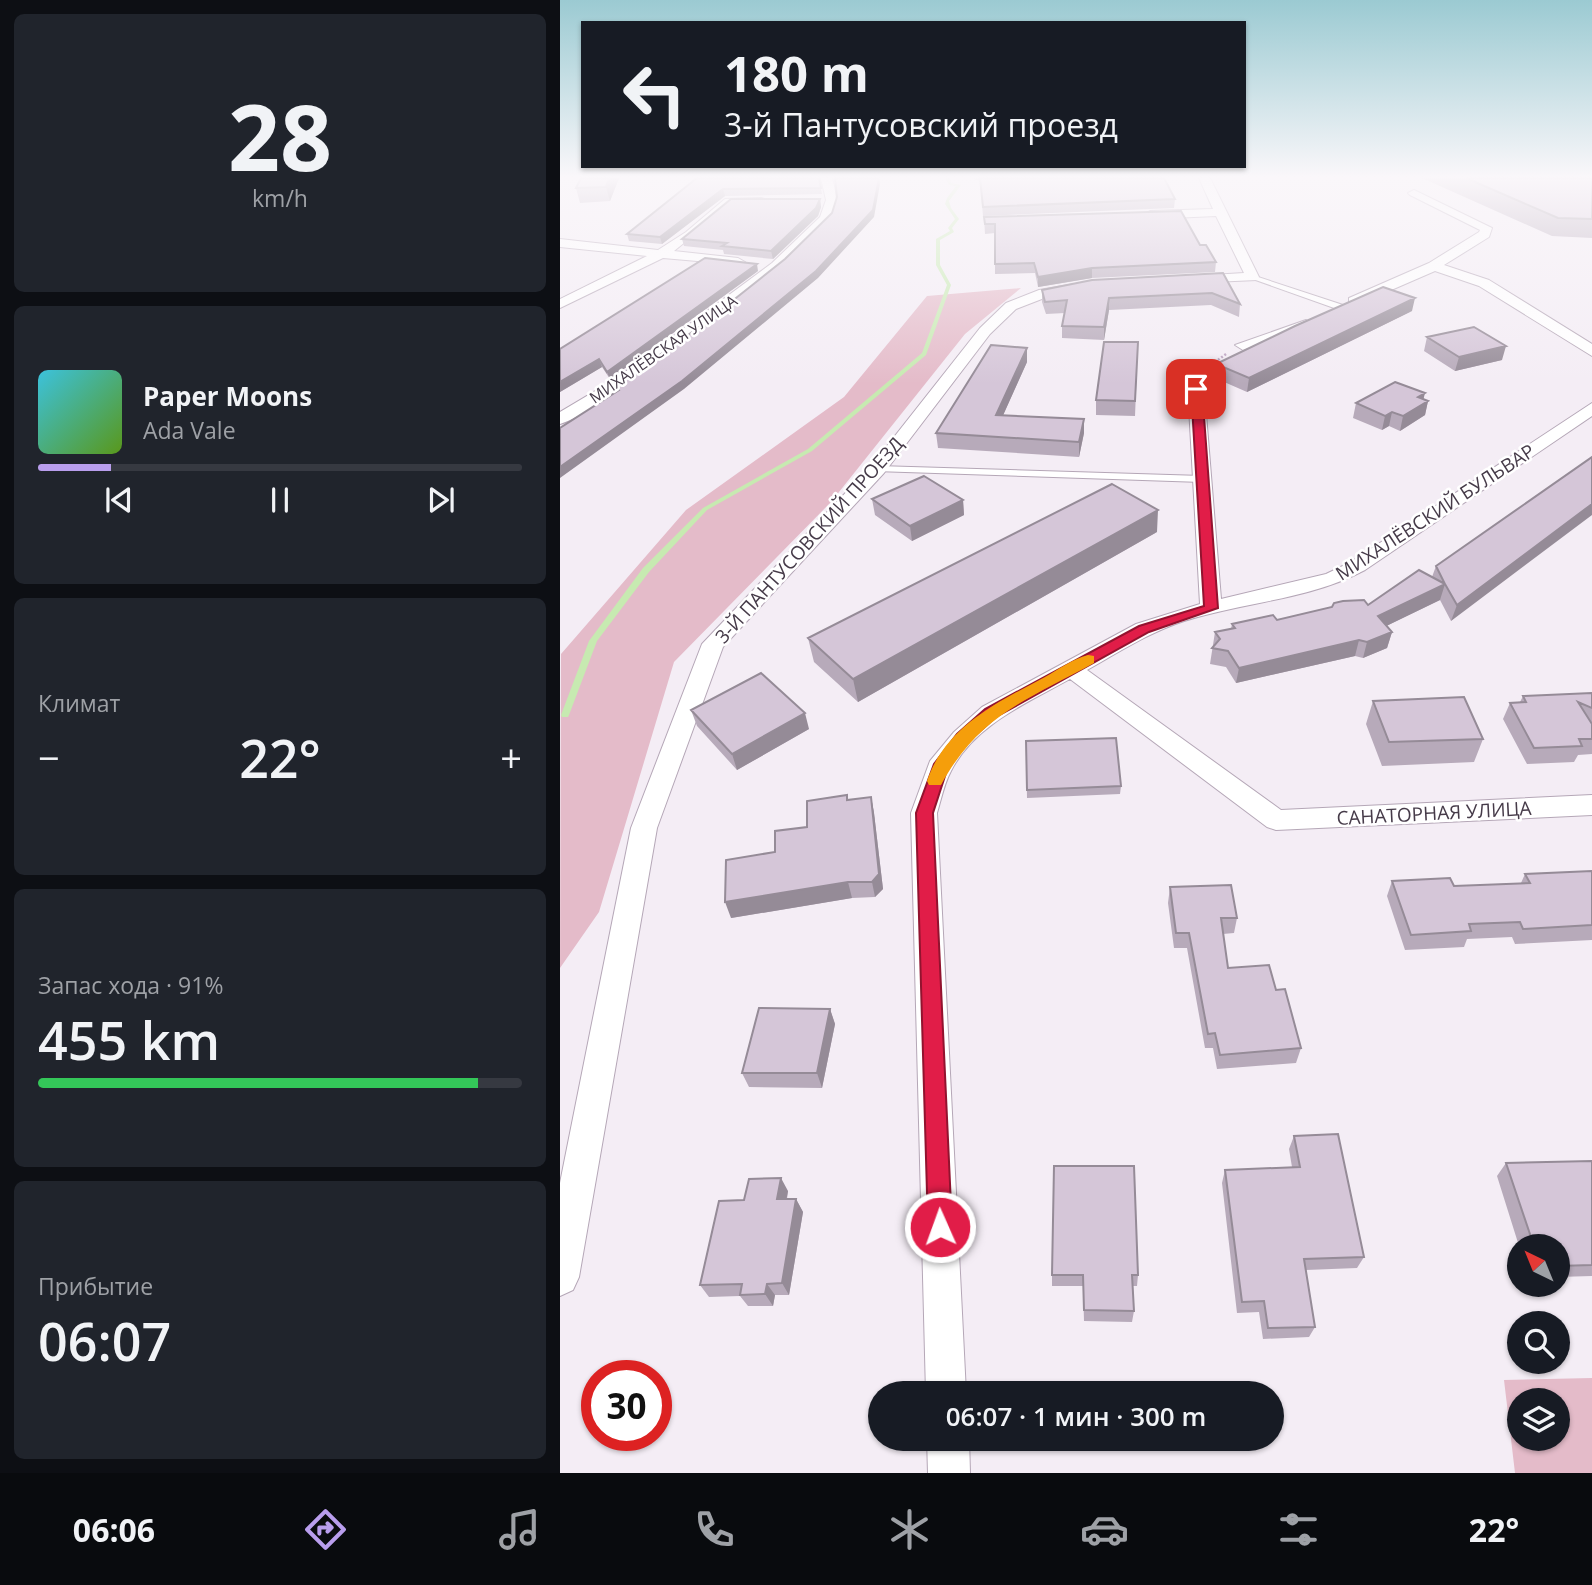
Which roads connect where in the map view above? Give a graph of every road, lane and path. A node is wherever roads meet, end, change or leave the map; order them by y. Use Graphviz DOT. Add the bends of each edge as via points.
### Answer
graph roads {
  1 [pos="592,247"];
  2 [pos="676,247"];
  3 [pos="796,247"];
  4 [pos="1237,247"];
  5 [pos="1464,247"];
  6 [pos="664,255"];
  7 [pos="1434,265"];
  8 [pos="777,266"];
  9 [pos="1252,277"];
  10 [pos="1172,281"];
  11 [pos="1092,285"];
  12 [pos="560,304"];
  13 [pos="1340,307"];
  14 [pos="1243,345"];
  15 [pos="1592,351"];
  16 [pos="1196,389"];
  17 [pos="1592,408"];
  18 [pos="560,419"];
  19 [pos="878,469"];
  20 [pos="1202,479"];
  21 [pos="1211,608"];
  22 [pos="1071,669"];
  23 [pos="1592,804"];
  24 [pos="560,1277"];
  25 [pos="946,1381"];
  26 [pos="948,1451"];
  27 [pos="949,1473"];
  1 -- 6 [label="street"];
  2 -- 6 [label="street"];
  3 -- 8 [label="street, МИХАЛЁВСКАЯ УЛИЦА"];
  4 -- 9 [label="street"];
  5 -- 7 [label="street"];
  6 -- 8 [label="street"];
  6 -- 12 [label="street"];
  7 -- 13 [label="street"];
  7 -- 15 [label="street" via="1484,283"];
  8 -- 18 [label="street, МИХАЛЁВСКАЯ УЛИЦА" via="623,381"];
  9 -- 10 [label="street"];
  9 -- 13 [label="lane"];
  11 -- 19 [label="street, 3-Й ПАНТУСОВСКИЙ ПРОЕЗД" via="1044,293 1012,306 985,331"];
  13 -- 14 [label="street" via="1300,327"];
  14 -- 16 [label="path" via="1202,372"];
  16 -- 20 [label="street"];
  17 -- 21 [label="street, МИХАЛЁВСКИЙ БУЛЬВАР" via="1358,566 1333,579"];
  19 -- 20 [label="lane"];
  19 -- 24 [label="street, 3-Й ПАНТУСОВСКИЙ ПРОЕЗД" via="713,644 645,828"];
  20 -- 21 [label="street"];
  21 -- 22 [label="street, МИХАЛЁВСКИЙ БУЛЬВАР" via="1144,629"];
  22 -- 23 [label="street, САНАТОРНАЯ УЛИЦА" via="1276,820"];
  22 -- 25 [label="street, МИХАЛЁВСКИЙ БУЛЬВАР" via="990,713 962,738 939,768 924,813"];
  26 -- 27 [label="street"];
}
